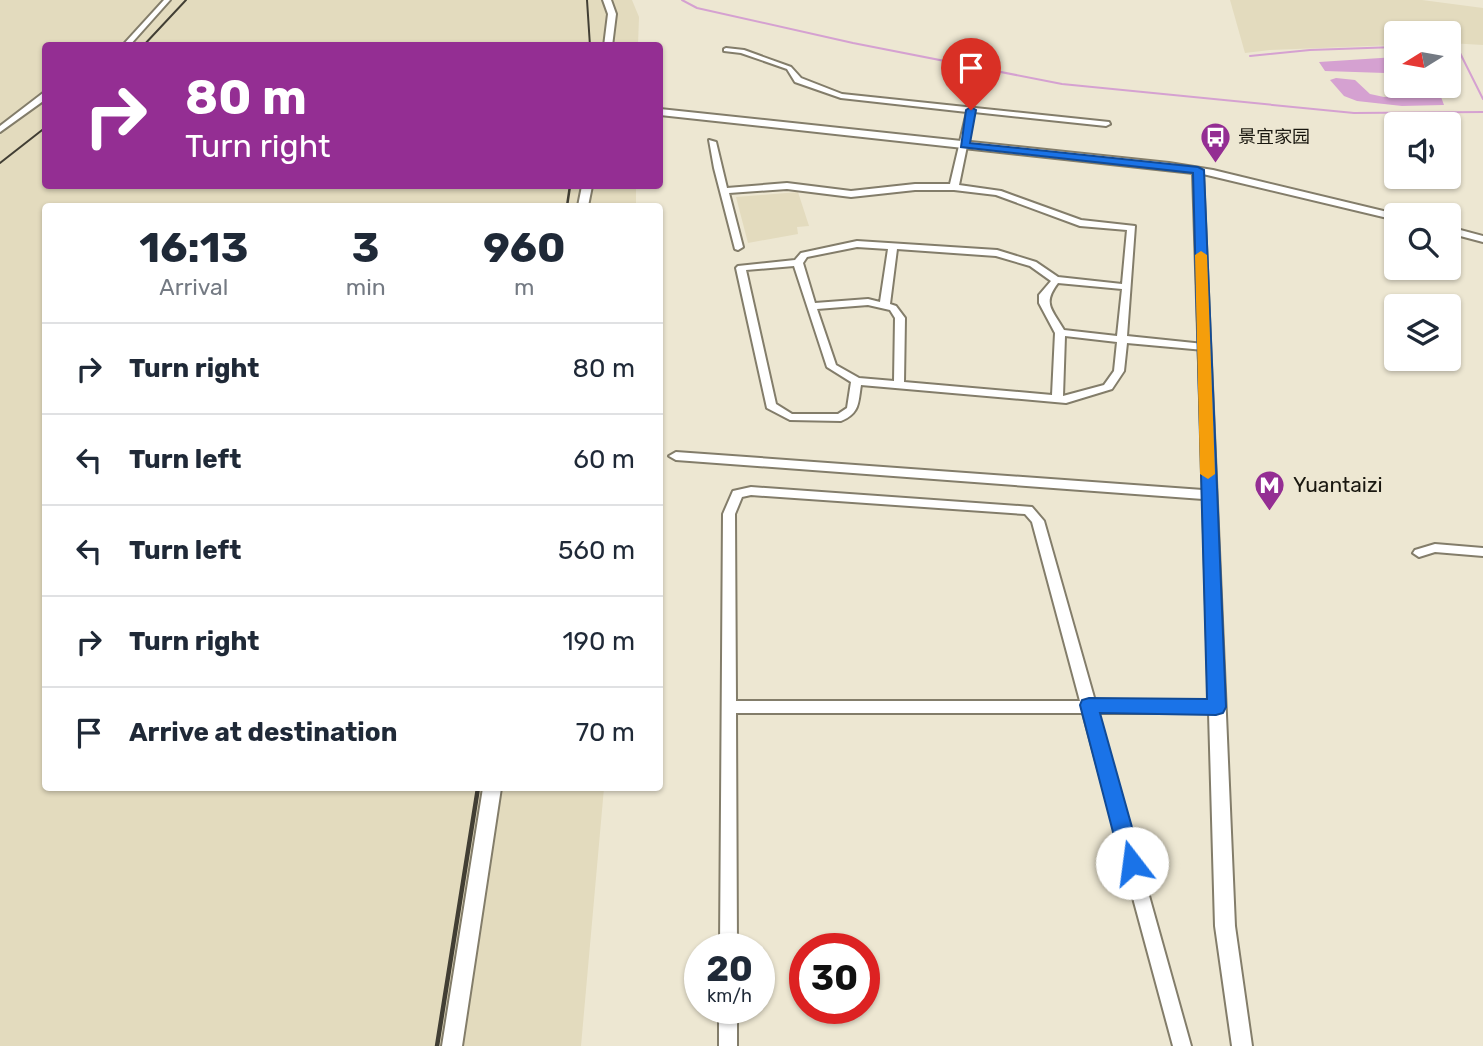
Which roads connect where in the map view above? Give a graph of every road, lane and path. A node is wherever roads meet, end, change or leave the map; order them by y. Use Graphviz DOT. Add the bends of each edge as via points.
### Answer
graph roads {
  1 [pos="167,0"];
  2 [pos="607,0"];
  3 [pos="129,42"];
  4 [pos="608,42"];
  5 [pos="726,50"];
  6 [pos="42,98"];
  7 [pos="971,110"];
  8 [pos="663,112"];
  9 [pos="1106,124"];
  10 [pos="0,131"];
  11 [pos="712,142"];
  12 [pos="964,145"];
  13 [pos="1198,170"];
  14 [pos="954,187"];
  15 [pos="726,191"];
  16 [pos="1384,215"];
  17 [pos="1461,233"];
  18 [pos="1483,239"];
  19 [pos="738,247"];
  20 [pos="893,248"];
  21 [pos="798,262"];
  22 [pos="1056,280"];
  23 [pos="1127,288"];
  24 [pos="885,304"];
  25 [pos="812,306"];
  26 [pos="1060,332"];
  27 [pos="1122,339"];
  28 [pos="1204,347"];
  29 [pos="856,381"];
  30 [pos="899,385"];
  31 [pos="1057,399"];
  32 [pos="676,456"];
  33 [pos="1208,495"];
  34 [pos="1483,552"];
  35 [pos="1419,553"];
  36 [pos="1089,705"];
  37 [pos="729,707"];
  38 [pos="1216,707"];
  39 [pos="492,791"];
  40 [pos="728,933"];
  41 [pos="728,1024"];
  42 [pos="452,1046"];
  43 [pos="728,1046"];
  44 [pos="1182,1046"];
  45 [pos="1242,1046"];
  1 -- 3 [label="street"];
  2 -- 4 [label="street" via="612,14"];
  5 -- 7 [label="street" via="789,68 799,80 841,96"];
  6 -- 10 [label="street"];
  7 -- 9 [label="street"];
  7 -- 12 [label="street"];
  8 -- 12 [label="street"];
  11 -- 15 [label="street" via="720,183"];
  12 -- 13 [label="street"];
  12 -- 14 [label="street"];
  13 -- 16 [label="street"];
  13 -- 28 [label="street"];
  14 -- 15 [label="street" via="851,194 787,186"];
  14 -- 23 [label="street" via="998,193 1080,223 1132,228"];
  15 -- 19 [label="street"];
  17 -- 18 [label="street"];
  20 -- 21 [label="street" via="857,244 804,255"];
  20 -- 22 [label="street" via="997,253 1033,264"];
  20 -- 24 [label="street"];
  21 -- 25 [label="street"];
  21 -- 29 [label="street" via="741,268 771,406 790,417 841,418 852,409"];
  22 -- 23 [label="street"];
  22 -- 26 [label="street" via="1044,295 1044,303"];
  23 -- 27 [label="street"];
  24 -- 25 [label="street"];
  24 -- 30 [label="street" via="900,318"];
  25 -- 29 [label="street" via="832,367"];
  26 -- 27 [label="street"];
  26 -- 31 [label="street"];
  27 -- 28 [label="street"];
  27 -- 31 [label="street" via="1119,371 1108,387"];
  28 -- 33 [label="street"];
  29 -- 30 [label="street"];
  30 -- 31 [label="street"];
  32 -- 33 [label="street"];
  33 -- 38 [label="street"];
  34 -- 35 [label="street" via="1435,548"];
  36 -- 37 [label="street"];
  36 -- 37 [label="street" via="1038,521 1028,510 751,491 737,494 729,514"];
  36 -- 38 [label="street"];
  36 -- 44 [label="street"];
  37 -- 40 [label="street"];
  38 -- 45 [label="street" via="1225,926"];
  39 -- 42 [label="street"];
  41 -- 43 [label="street"];
}
